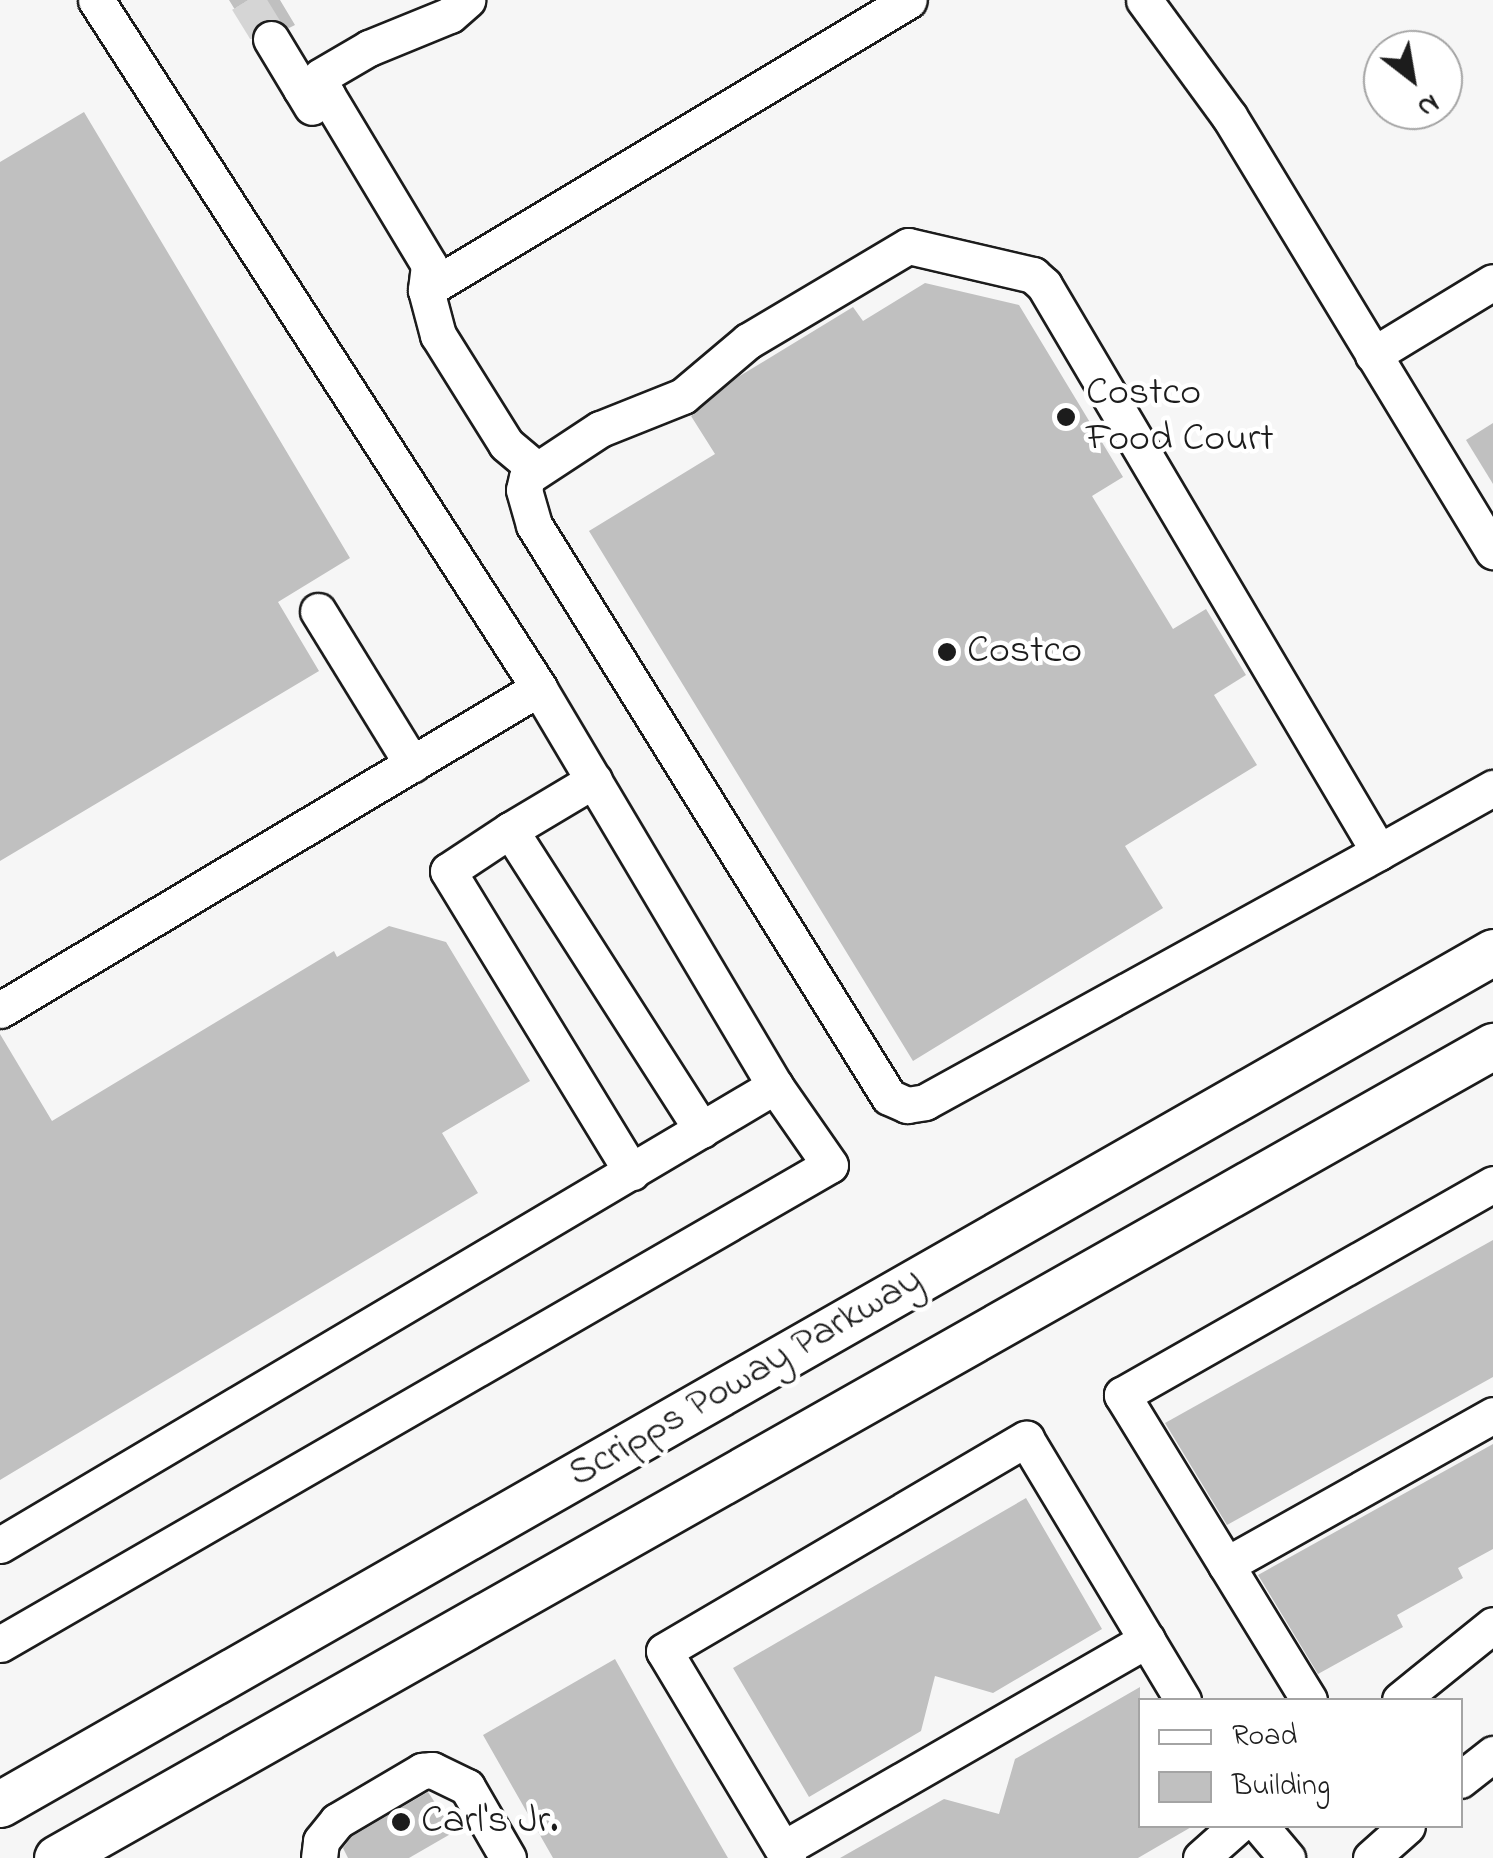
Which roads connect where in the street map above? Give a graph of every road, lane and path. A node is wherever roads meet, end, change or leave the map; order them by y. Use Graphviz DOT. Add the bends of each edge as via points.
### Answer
graph roads {
  1 [pos="96,0"];
  2 [pos="467,0"];
  3 [pos="909,0"];
  4 [pos="1144,0"];
  5 [pos="271,39"];
  6 [pos="307,90"];
  7 [pos="1493,282"];
  8 [pos="426,290"];
  9 [pos="1374,354"];
  10 [pos="535,468"];
  11 [pos="1493,550"];
  12 [pos="318,611"];
  13 [pos="539,688"];
  14 [pos="412,764"];
  15 [pos="594,780"];
  16 [pos="1493,788"];
  17 [pos="510,830"];
  18 [pos="1379,852"];
  19 [pos="1493,952"];
  20 [pos="0,1010"];
  21 [pos="1493,1046"];
  22 [pos="776,1086"];
  23 [pos="702,1130"];
  24 [pos="632,1172"];
  25 [pos="1493,1184"];
  26 [pos="1493,1416"];
  27 [pos="0,1545"];
  28 [pos="1226,1565"];
  29 [pos="1493,1626"];
  30 [pos="1147,1640"];
  31 [pos="0,1644"];
  32 [pos="1182,1698"];
  33 [pos="1308,1698"];
  34 [pos="1403,1698"];
  35 [pos="1493,1754"];
  36 [pos="1463,1778"];
  37 [pos="0,1804"];
  38 [pos="1235,1828"];
  39 [pos="1262,1828"];
  40 [pos="786,1854"];
  41 [pos="56,1858"];
  42 [pos="319,1858"];
  43 [pos="508,1858"];
  44 [pos="1201,1858"];
  45 [pos="1287,1858"];
  1 -- 13 [label="street"];
  2 -- 6 [label="street" via="450,15 369,48"];
  3 -- 8 [label="street"];
  4 -- 9 [label="street" via="1228,116"];
  5 -- 6 [label="street"];
  6 -- 8 [label="street" via="410,276"];
  7 -- 9 [label="street"];
  8 -- 10 [label="street" via="438,335 506,444"];
  9 -- 11 [label="street"];
  10 -- 18 [label="street" via="600,429 682,396 748,341 908,246 1032,275 1044,285"];
  10 -- 18 [label="street" via="524,490 534,525 889,1096 907,1106 925,1102"];
  12 -- 14 [label="street"];
  13 -- 14 [label="street"];
  13 -- 15 [label="street"];
  14 -- 20 [label="street"];
  15 -- 17 [label="street"];
  15 -- 22 [label="street"];
  16 -- 18 [label="street"];
  17 -- 23 [label="street"];
  17 -- 24 [label="street" via="448,871"];
  19 -- 37 [label="main road, Scripps Poway Parkway"];
  21 -- 41 [label="main road, Scripps Poway Parkway"];
  22 -- 23 [label="street"];
  22 -- 31 [label="street" via="830,1165"];
  23 -- 24 [label="street"];
  24 -- 27 [label="street"];
  25 -- 28 [label="street" via="1122,1395"];
  26 -- 28 [label="street"];
  28 -- 33 [label="street"];
  29 -- 34 [label="street"];
  30 -- 32 [label="street"];
  30 -- 40 [label="street"];
  30 -- 40 [label="street" via="1026,1438 664,1651"];
  35 -- 36 [label="street"];
  38 -- 44 [label="street"];
  39 -- 45 [label="street"];
  42 -- 43 [label="street" via="321,1840 337,1821 432,1770 466,1787"];
}
